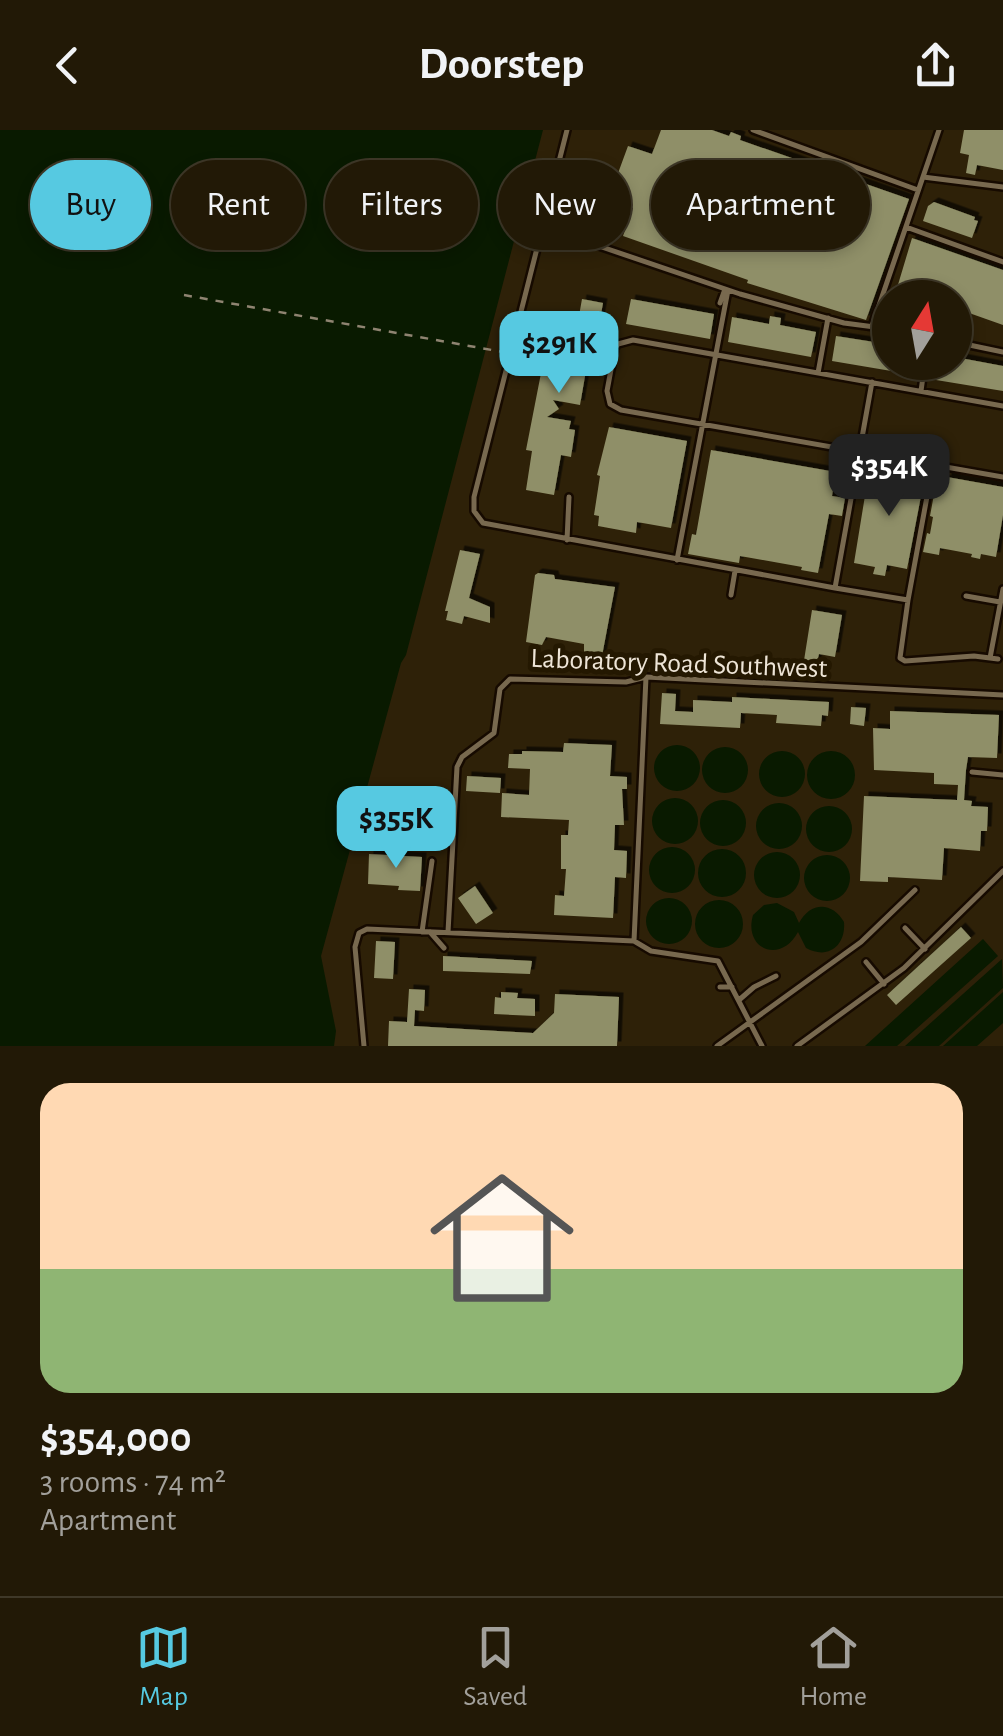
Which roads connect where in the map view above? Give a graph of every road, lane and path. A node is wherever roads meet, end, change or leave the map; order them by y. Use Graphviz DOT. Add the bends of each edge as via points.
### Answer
graph roads {
  1 [pos="567,130"];
  2 [pos="754,130"];
  3 [pos="939,130"];
  4 [pos="560,160"];
  5 [pos="923,176"];
  6 [pos="1003,187"];
  7 [pos="918,190"];
  8 [pos="906,227"];
  9 [pos="538,250"];
  10 [pos="604,250"];
  11 [pos="608,250"];
  12 [pos="602,256"];
  13 [pos="1003,262"];
  14 [pos="888,280"];
  15 [pos="726,289"];
  16 [pos="184,295"];
  17 [pos="720,303"];
  18 [pos="828,318"];
  19 [pos="872,326"];
  20 [pos="972,346"];
  21 [pos="498,350"];
  22 [pos="1003,352"];
  23 [pos="715,354"];
  24 [pos="818,372"];
  25 [pos="923,380"];
  26 [pos="872,382"];
  27 [pos="921,391"];
  28 [pos="1003,406"];
  29 [pos="703,424"];
  30 [pos="860,451"];
  31 [pos="933,464"];
  32 [pos="1003,476"];
  33 [pos="569,496"];
  34 [pos="567,540"];
  35 [pos="676,560"];
  36 [pos="735,571"];
  37 [pos="836,588"];
  38 [pos="1003,590"];
  39 [pos="732,594"];
  40 [pos="966,596"];
  41 [pos="908,600"];
  42 [pos="1002,602"];
  43 [pos="646,676"];
  44 [pos="1003,696"];
  45 [pos="972,772"];
  46 [pos="1003,775"];
  47 [pos="432,861"];
  48 [pos="1003,871"];
  49 [pos="915,890"];
  50 [pos="905,928"];
  51 [pos="426,932"];
  52 [pos="448,932"];
  53 [pos="634,941"];
  54 [pos="444,948"];
  55 [pos="926,949"];
  56 [pos="866,962"];
  57 [pos="776,976"];
  58 [pos="884,984"];
  59 [pos="720,987"];
  60 [pos="732,987"];
  61 [pos="739,1000"];
  62 [pos="750,1025"];
  63 [pos="364,1046"];
  64 [pos="717,1046"];
  65 [pos="762,1046"];
  66 [pos="797,1046"];
  1 -- 4 [label="lane"];
  2 -- 7 [label="lane"];
  3 -- 5 [label="lane"];
  5 -- 6 [label="lane"];
  5 -- 7 [label="lane"];
  7 -- 8 [label="lane"];
  8 -- 13 [label="lane"];
  8 -- 14 [label="lane"];
  9 -- 34 [label="lane" via="473,504 490,526"];
  10 -- 12 [label="lane"];
  11 -- 15 [label="lane"];
  15 -- 17 [label="lane"];
  15 -- 18 [label="lane"];
  15 -- 23 [label="lane"];
  16 -- 21 [label="path"];
  18 -- 19 [label="lane"];
  18 -- 24 [label="lane"];
  20 -- 22 [label="lane"];
  23 -- 24 [label="lane"];
  23 -- 29 [label="lane"];
  23 -- 29 [label="lane" via="627,340 615,348 610,377 608,400 616,409"];
  24 -- 26 [label="lane"];
  25 -- 27 [label="lane"];
  26 -- 27 [label="lane"];
  26 -- 30 [label="lane"];
  27 -- 28 [label="lane"];
  29 -- 30 [label="lane"];
  29 -- 35 [label="lane"];
  30 -- 31 [label="lane"];
  30 -- 37 [label="lane"];
  31 -- 32 [label="lane"];
  31 -- 41 [label="lane"];
  33 -- 34 [label="lane"];
  34 -- 35 [label="lane"];
  35 -- 36 [label="lane"];
  36 -- 37 [label="lane"];
  36 -- 39 [label="lane"];
  37 -- 41 [label="lane"];
  38 -- 42 [label="lane"];
  40 -- 42 [label="lane"];
  41 -- 42 [label="lane" via="904,661 994,658"];
  43 -- 44 [label="lane, Laboratory Road Southwest"];
  43 -- 52 [label="lane, Laboratory Road Southwest" via="626,682 516,678 504,684 494,733 457,767"];
  43 -- 53 [label="lane"];
  45 -- 46 [label="lane"];
  47 -- 51 [label="lane"];
  48 -- 55 [label="lane"];
  49 -- 62 [label="lane" via="862,942"];
  50 -- 55 [label="lane"];
  51 -- 52 [label="lane"];
  51 -- 54 [label="lane"];
  51 -- 63 [label="lane" via="358,933"];
  52 -- 53 [label="lane"];
  53 -- 60 [label="lane" via="651,951 718,961"];
  55 -- 58 [label="lane"];
  56 -- 58 [label="lane"];
  57 -- 61 [label="lane"];
  58 -- 66 [label="lane"];
  59 -- 60 [label="lane"];
  60 -- 61 [label="lane"];
  61 -- 62 [label="lane"];
  62 -- 64 [label="lane"];
  62 -- 65 [label="lane"];
}
